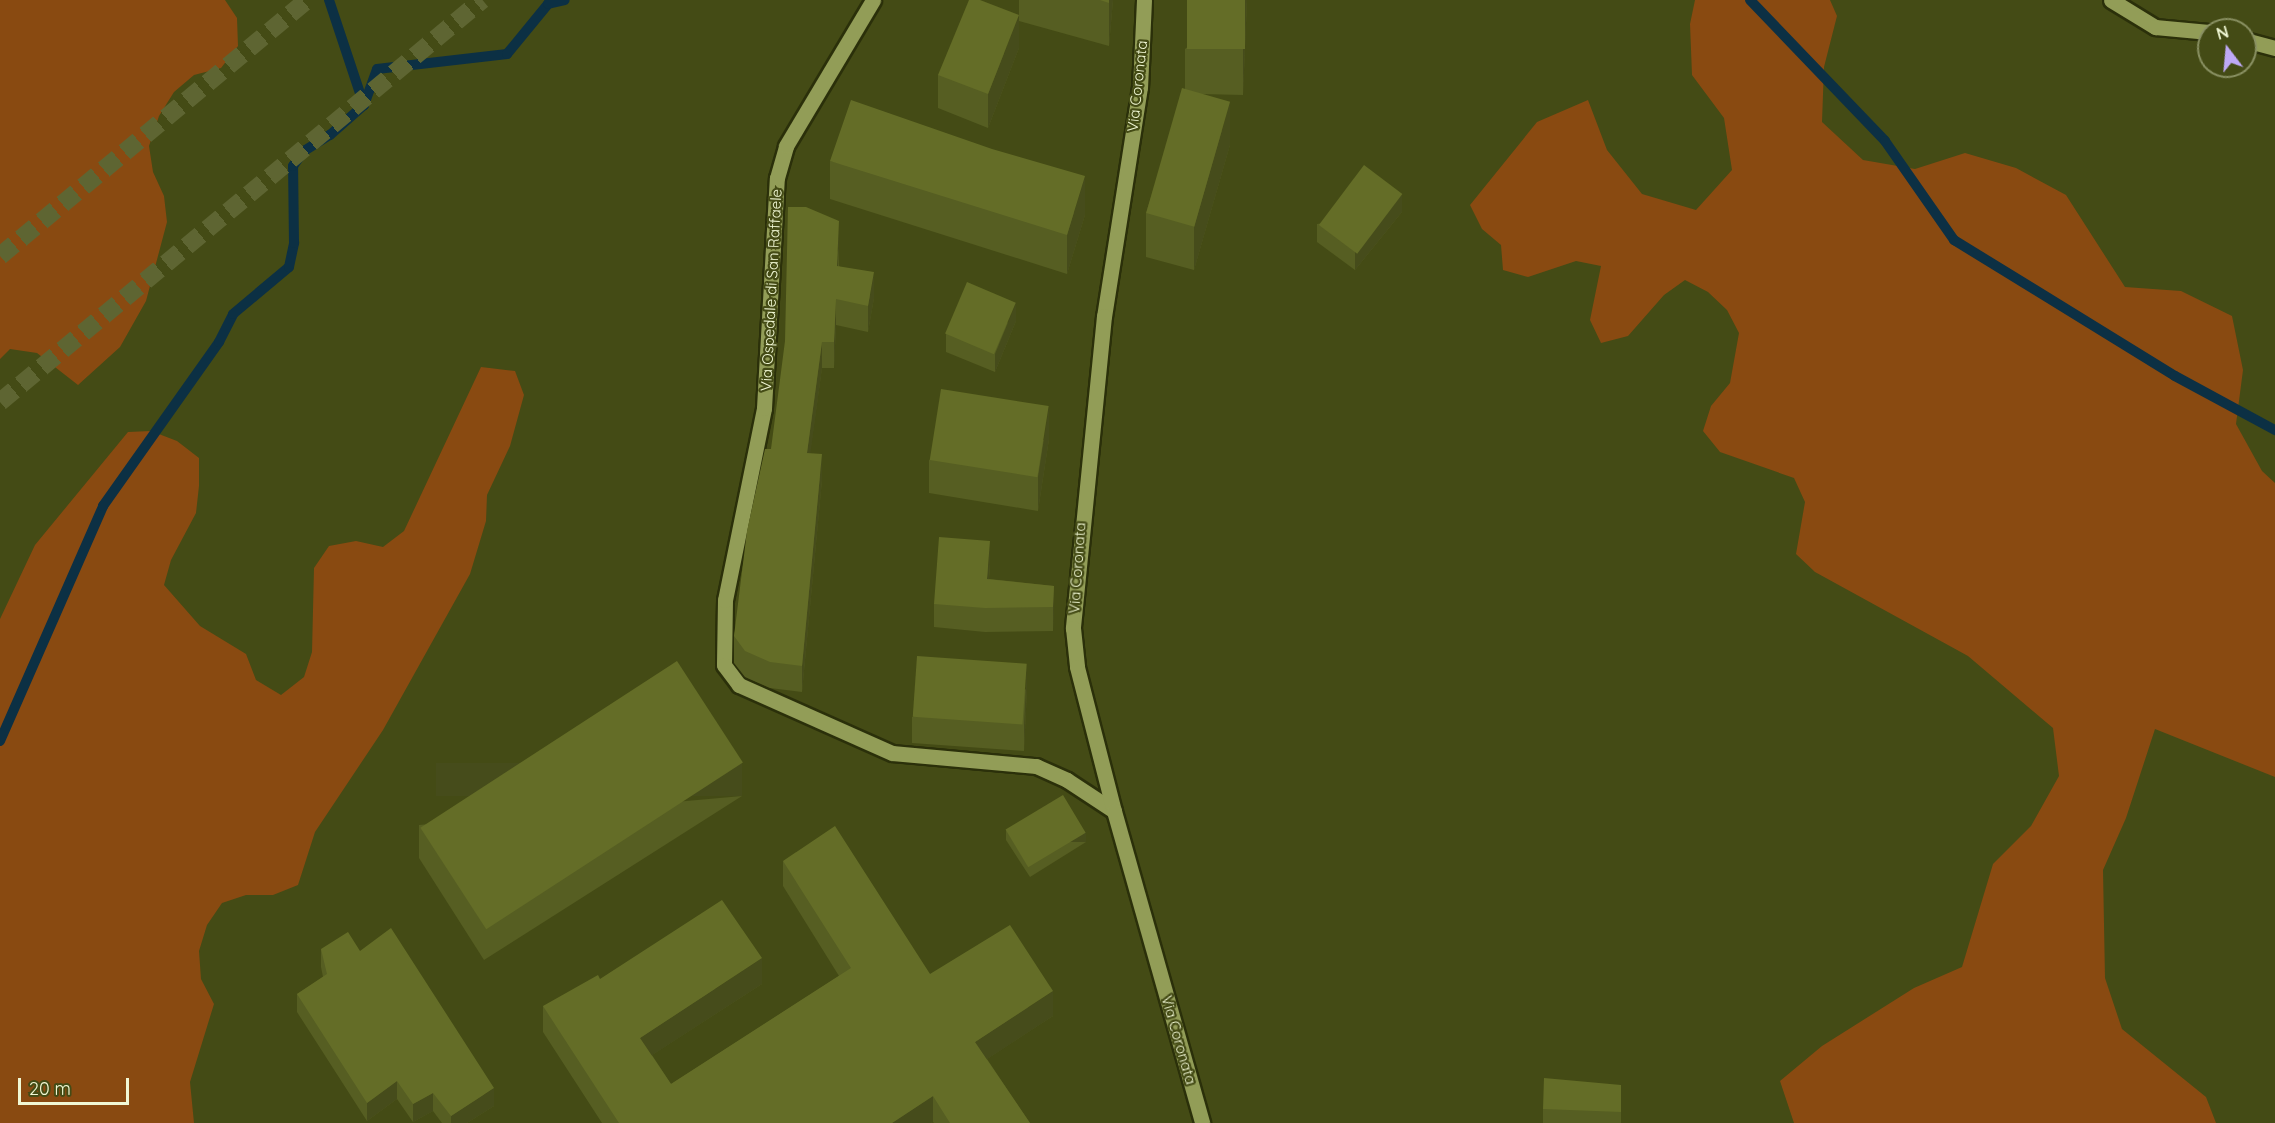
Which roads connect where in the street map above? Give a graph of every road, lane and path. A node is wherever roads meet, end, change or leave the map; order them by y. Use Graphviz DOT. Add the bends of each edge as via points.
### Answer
graph roads {
  1 [pos="873,0"];
  2 [pos="1144,0"];
  3 [pos="2111,0"];
  4 [pos="2197,31"];
  5 [pos="2257,43"];
  6 [pos="2275,48"];
  7 [pos="1114,812"];
  8 [pos="1202,1123"];
  1 -- 7 [label="street, Via Ospedale di San Raffaele" via="786,146 777,178 764,408 725,600 724,665 739,685 892,753 1036,766"];
  2 -- 7 [label="street, Via Coronata" via="1140,87 1104,316 1073,628 1077,667"];
  3 -- 4 [label="street" via="2155,27"];
  5 -- 6 [label="street"];
  7 -- 8 [label="street, Via Coronata"];
}
